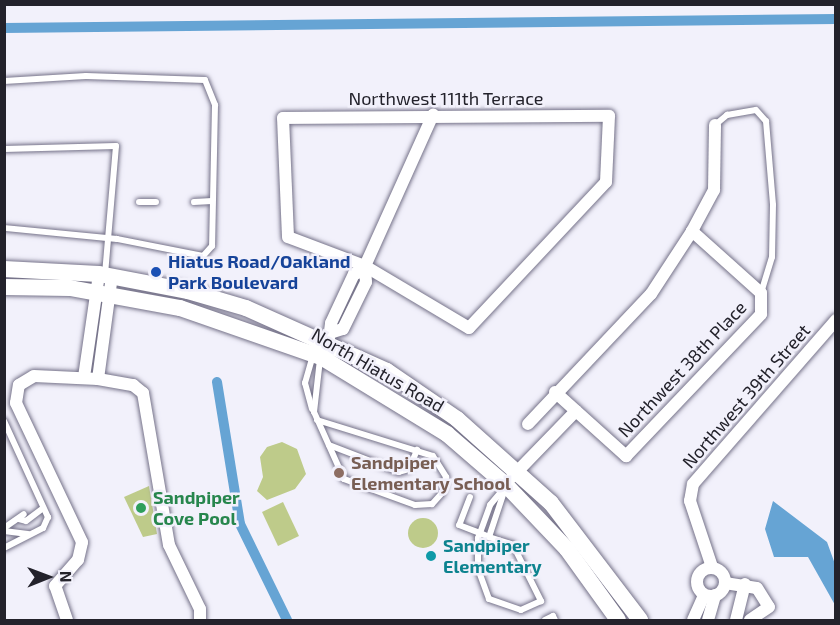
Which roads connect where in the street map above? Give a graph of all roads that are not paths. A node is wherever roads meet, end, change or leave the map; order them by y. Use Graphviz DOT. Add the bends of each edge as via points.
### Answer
graph roads {
  1 [pos="4,81"];
  2 [pos="433,115"];
  3 [pos="715,125"];
  4 [pos="4,149"];
  5 [pos="212,201"];
  6 [pos="139,202"];
  7 [pos="156,202"];
  8 [pos="194,202"];
  9 [pos="4,228"];
  10 [pos="692,231"];
  11 [pos="110,239"];
  12 [pos="4,269"];
  13 [pos="364,269"];
  14 [pos="105,274"];
  15 [pos="4,287"];
  16 [pos="103,293"];
  17 [pos="761,293"];
  18 [pos="836,320"];
  19 [pos="330,336"];
  20 [pos="317,355"];
  21 [pos="84,376"];
  22 [pos="98,379"];
  23 [pos="555,392"];
  24 [pos="576,411"];
  25 [pos="317,420"];
  26 [pos="4,421"];
  27 [pos="528,424"];
  28 [pos="329,445"];
  29 [pos="417,450"];
  30 [pos="518,470"];
  31 [pos="506,485"];
  32 [pos="470,497"];
  33 [pos="42,507"];
  34 [pos="4,529"];
  35 [pos="480,533"];
  36 [pos="29,535"];
  37 [pos="489,537"];
  38 [pos="4,549"];
  39 [pos="712,567"];
  40 [pos="725,583"];
  41 [pos="745,584"];
  42 [pos="709,595"];
  43 [pos="200,617"];
  44 [pos="696,619"];
  45 [pos="67,621"];
  46 [pos="544,621"];
  47 [pos="555,621"];
  48 [pos="618,621"];
  49 [pos="640,621"];
  50 [pos="708,621"];
  51 [pos="736,621"];
  52 [pos="750,621"];
  1 -- 5 [label="lane" via="86,76 205,80 215,105"];
  2 -- 13 [label="street"];
  2 -- 13 [label="street, Northwest 111th Terrace" via="283,118 288,237"];
  2 -- 13 [label="street, Northwest 111th Terrace" via="609,116 606,182 469,328"];
  3 -- 10 [label="street" via="714,190"];
  3 -- 17 [label="lane" via="727,115 756,110 766,120 772,257"];
  4 -- 11 [label="lane" via="116,146"];
  5 -- 8 [label="lane"];
  5 -- 11 [label="lane" via="212,246 203,256"];
  6 -- 7 [label="lane"];
  9 -- 11 [label="lane"];
  10 -- 17 [label="street, Northwest 38th Place"];
  10 -- 23 [label="street" via="651,294"];
  11 -- 14 [label="lane"];
  12 -- 14 [label="main road, North Hiatus Road"];
  13 -- 19 [label="street" via="366,282 344,326"];
  14 -- 16 [label="street"];
  14 -- 19 [label="main road, North Hiatus Road" via="246,308"];
  15 -- 16 [label="main road, North Hiatus Road"];
  16 -- 20 [label="main road, North Hiatus Road" via="180,308"];
  16 -- 21 [label="street"];
  16 -- 22 [label="street"];
  17 -- 24 [label="street, Northwest 38th Place" via="761,314 626,456"];
  18 -- 39 [label="street, Northwest 39th Street" via="693,484 690,501"];
  19 -- 20 [label="street"];
  19 -- 30 [label="main road, North Hiatus Road" via="390,374"];
  20 -- 25 [label="lane"];
  20 -- 31 [label="main road, North Hiatus Road" via="447,434"];
  21 -- 22 [label="street"];
  21 -- 45 [label="street" via="30,376 16,392 18,408 81,540 78,560 55,586"];
  22 -- 43 [label="street" via="133,385 143,393 170,545"];
  23 -- 24 [label="street"];
  23 -- 27 [label="street"];
  24 -- 30 [label="street"];
  25 -- 28 [label="lane"];
  25 -- 29 [label="lane"];
  26 -- 33 [label="lane"];
  28 -- 29 [label="lane" via="399,472 410,469"];
  28 -- 29 [label="lane" via="344,479 423,506 442,493 446,477 438,460"];
  30 -- 31 [label="street"];
  30 -- 49 [label="main road, North Hiatus Road" via="583,540"];
  31 -- 35 [label="lane" via="490,505"];
  31 -- 37 [label="lane"];
  31 -- 48 [label="main road, North Hiatus Road" via="567,549"];
  32 -- 35 [label="lane" via="459,525"];
  33 -- 34 [label="lane" via="26,521 21,517"];
  33 -- 36 [label="lane" via="47,522"];
  34 -- 36 [label="lane"];
  35 -- 37 [label="lane"];
  35 -- 37 [label="lane" via="478,568 489,599 521,610 541,601 513,545"];
  36 -- 38 [label="lane"];
  39 -- 40 [label="street, Northwest 39th Street" via="722,572"];
  39 -- 42 [label="street" via="698,575"];
  40 -- 41 [label="street"];
  40 -- 42 [label="street"];
  41 -- 51 [label="street"];
  41 -- 52 [label="street" via="757,588 769,608"];
  42 -- 44 [label="street"];
  42 -- 50 [label="street"];
  46 -- 47 [label="lane" via="553,616"];
}
